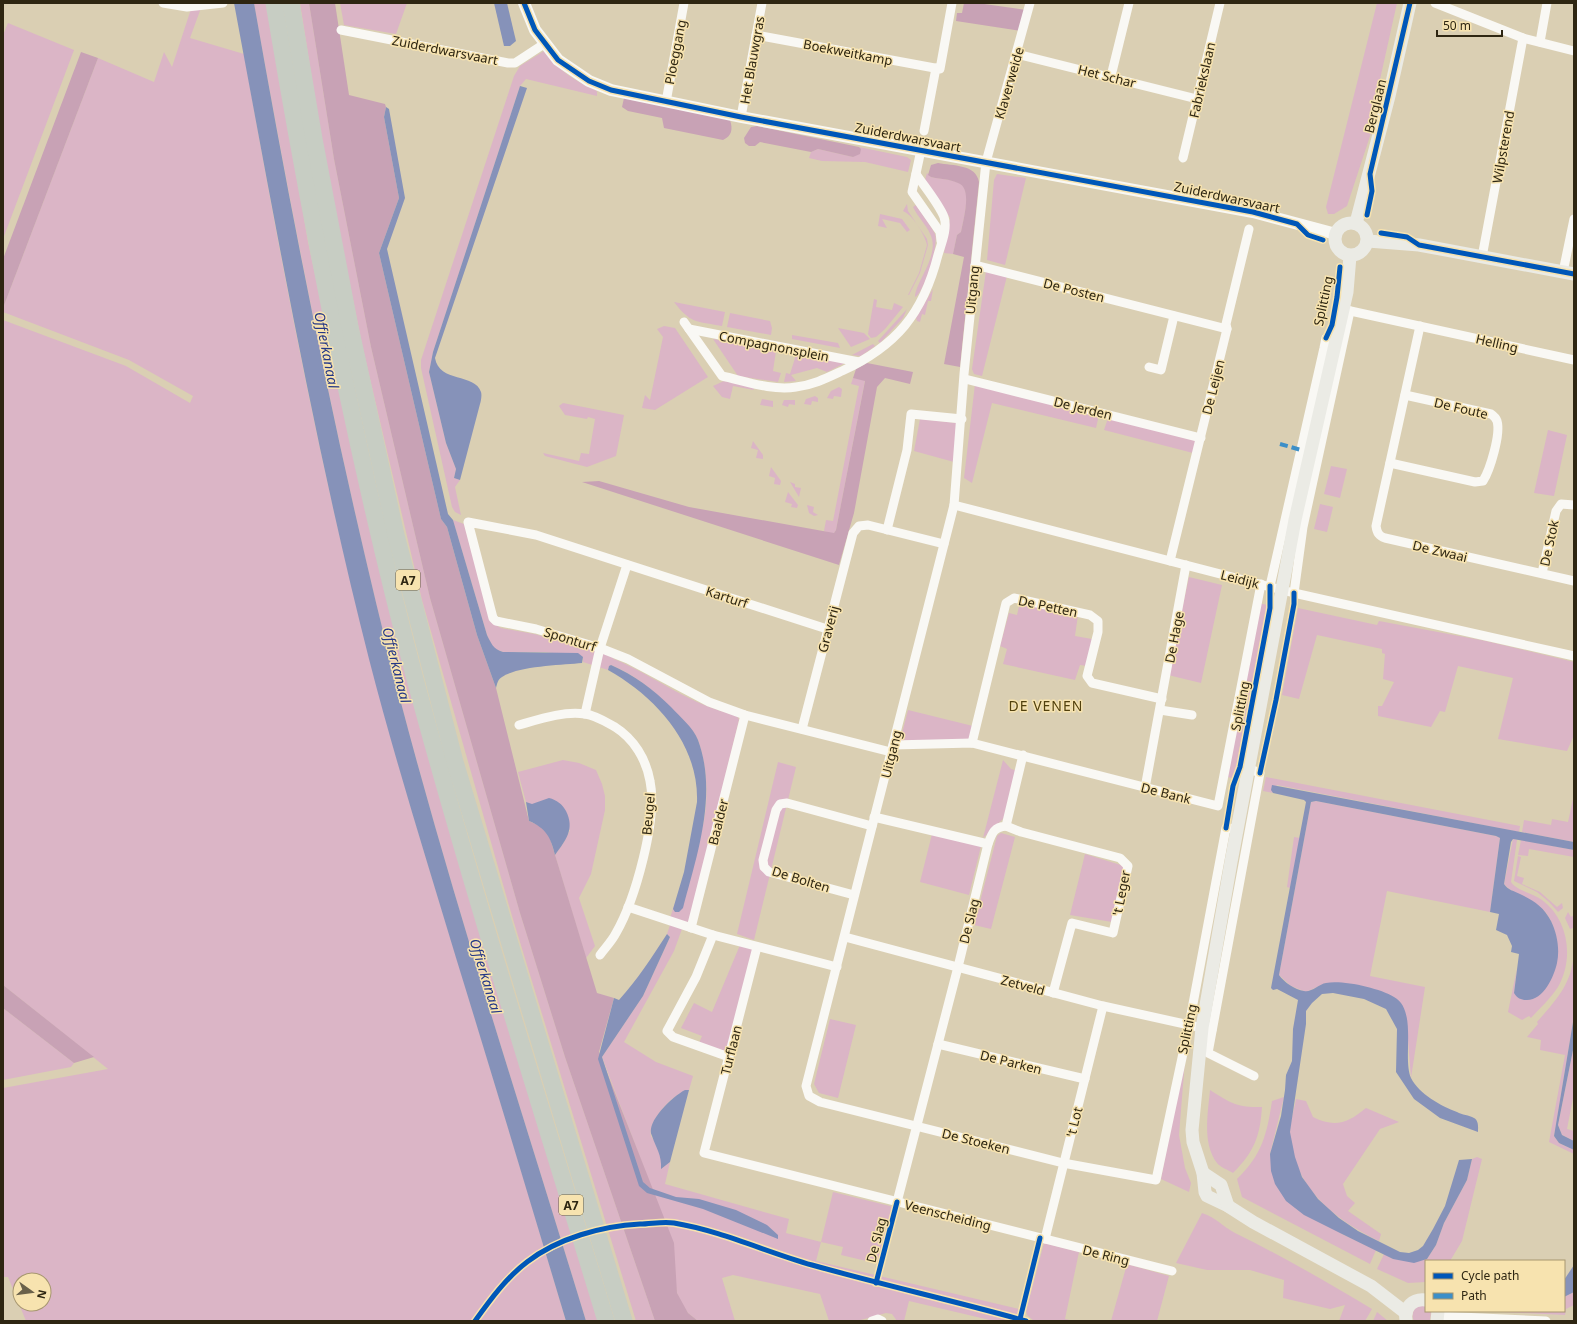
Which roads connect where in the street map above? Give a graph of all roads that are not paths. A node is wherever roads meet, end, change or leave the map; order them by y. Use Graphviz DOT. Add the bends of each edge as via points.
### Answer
graph roads {
  1 [pos="164,3"];
  2 [pos="220,3"];
  3 [pos="274,3"];
  4 [pos="292,3"];
  5 [pos="524,3"];
  6 [pos="684,3"];
  7 [pos="762,3"];
  8 [pos="952,3"];
  9 [pos="1030,3"];
  10 [pos="1129,3"];
  11 [pos="1220,3"];
  12 [pos="1410,3"];
  13 [pos="1435,3"];
  14 [pos="1547,3"];
  15 [pos="341,30"];
  16 [pos="756,35"];
  17 [pos="1523,38"];
  18 [pos="1540,42"];
  19 [pos="544,44"];
  20 [pos="1574,51"];
  21 [pos="1017,54"];
  22 [pos="938,69"];
  23 [pos="1111,76"];
  24 [pos="1197,99"];
  25 [pos="666,102"];
  26 [pos="741,117"];
  27 [pos="924,132"];
  28 [pos="921,150"];
  29 [pos="1184,158"];
  30 [pos="986,162"];
  31 [pos="916,174"];
  32 [pos="1574,219"];
  33 [pos="1356,224"];
  34 [pos="1249,229"];
  35 [pos="1336,234"];
  36 [pos="941,241"];
  37 [pos="1368,241"];
  38 [pos="1350,256"];
  39 [pos="1482,257"];
  40 [pos="975,265"];
  41 [pos="1568,273"];
  42 [pos="1347,310"];
  43 [pos="1174,316"];
  44 [pos="1420,326"];
  45 [pos="1227,329"];
  46 [pos="1574,360"];
  47 [pos="860,362"];
  48 [pos="1149,367"];
  49 [pos="965,379"];
  50 [pos="1404,395"];
  51 [pos="962,419"];
  52 [pos="1200,438"];
  53 [pos="1390,463"];
  54 [pos="954,505"];
  55 [pos="1574,505"];
  56 [pos="887,530"];
  57 [pos="536,535"];
  58 [pos="944,544"];
  59 [pos="1170,561"];
  60 [pos="627,565"];
  61 [pos="1186,565"];
  62 [pos="1542,573"];
  63 [pos="1574,581"];
  64 [pos="1261,584"];
  65 [pos="1282,590"];
  66 [pos="827,629"];
  67 [pos="600,648"];
  68 [pos="1574,656"];
  69 [pos="1162,699"];
  70 [pos="1160,710"];
  71 [pos="585,714"];
  72 [pos="745,715"];
  73 [pos="1192,715"];
  74 [pos="519,725"];
  75 [pos="802,729"];
  76 [pos="972,743"];
  77 [pos="892,748"];
  78 [pos="1023,755"];
  79 [pos="1250,769"];
  80 [pos="1144,788"];
  81 [pos="873,821"];
  82 [pos="1006,826"];
  83 [pos="1232,829"];
  84 [pos="988,844"];
  85 [pos="854,895"];
  86 [pos="628,907"];
  87 [pos="690,928"];
  88 [pos="714,935"];
  89 [pos="845,937"];
  90 [pos="757,947"];
  91 [pos="600,955"];
  92 [pos="837,967"];
  93 [pos="958,968"];
  94 [pos="1053,993"];
  95 [pos="1103,1006"];
  96 [pos="1189,1025"];
  97 [pos="1207,1029"];
  98 [pos="938,1044"];
  99 [pos="729,1057"];
  100 [pos="1254,1076"];
  101 [pos="1085,1079"];
  102 [pos="806,1086"];
  103 [pos="916,1126"];
  104 [pos="704,1154"];
  105 [pos="1063,1163"];
  106 [pos="1156,1180"];
  107 [pos="897,1202"];
  108 [pos="1043,1238"];
  109 [pos="1172,1271"];
  110 [pos="1425,1300"];
  111 [pos="1408,1312"];
  112 [pos="1438,1316"];
  113 [pos="606,1321"];
  114 [pos="624,1321"];
  115 [pos="872,1321"];
  116 [pos="882,1321"];
  117 [pos="1546,1321"];
  1 -- 2 [label="street" via="186,6"];
  3 -- 113 [label="highway, A7" via="293,119 350,412 395,599 444,782"];
  4 -- 114 [label="highway, A7" via="314,139 350,327 396,535 455,762"];
  5 -- 19 [label="street, Zuiderdwarsvaart" via="532,24"];
  6 -- 25 [label="street, Ploeggang"];
  7 -- 16 [label="street, Het Blauwgras"];
  8 -- 22 [label="street"];
  9 -- 21 [label="street, Klaverweide"];
  10 -- 23 [label="street"];
  11 -- 24 [label="street, Fabriekslaan"];
  12 -- 33 [label="main road, Berglaan"];
  13 -- 17 [label="street"];
  14 -- 18 [label="street"];
  15 -- 19 [label="street, Zuiderdwarsvaart" via="508,63 515,63"];
  16 -- 22 [label="street, Boekweitkamp"];
  16 -- 26 [label="street, Het Blauwgras"];
  17 -- 18 [label="street"];
  17 -- 39 [label="street, Wilpsterend"];
  18 -- 20 [label="street"];
  19 -- 25 [label="street, Zuiderdwarsvaart" via="558,60 589,81 611,90"];
  21 -- 23 [label="street, Het Schar"];
  21 -- 30 [label="street, Klaverweide"];
  22 -- 27 [label="street"];
  23 -- 24 [label="street, Het Schar"];
  24 -- 29 [label="street, Fabriekslaan"];
  25 -- 26 [label="street, Zuiderdwarsvaart"];
  26 -- 28 [label="street, Zuiderdwarsvaart"];
  28 -- 30 [label="street, Zuiderdwarsvaart"];
  28 -- 31 [label="street"];
  30 -- 35 [label="street, Zuiderdwarsvaart" via="1253,212"];
  30 -- 40 [label="street, Uitgang"];
  31 -- 36 [label="street, Compagnonsplein" via="944,217 945,226"];
  31 -- 36 [label="street" via="912,192 940,232"];
  32 -- 41 [label="street"];
  33 -- 35 [label="main road" via="1344,224"];
  33 -- 37 [label="main road" via="1365,230"];
  34 -- 45 [label="street, De Leijen" via="1226,324"];
  35 -- 38 [label="main road" via="1334,240 1339,251"];
  36 -- 47 [label="street, Compagnonsplein" via="933,276 908,323 892,340"];
  37 -- 38 [label="main road" via="1362,252"];
  37 -- 39 [label="main road" via="1419,245"];
  38 -- 42 [label="main road, Splitting"];
  39 -- 41 [label="main road"];
  40 -- 43 [label="street, De Posten"];
  40 -- 49 [label="street, Uitgang"];
  42 -- 44 [label="street, Helling"];
  42 -- 65 [label="street, Splitting" via="1302,527"];
  42 -- 65 [label="main road, Splitting" via="1330,339"];
  43 -- 45 [label="street, De Posten"];
  43 -- 48 [label="street" via="1161,370"];
  44 -- 46 [label="street, Helling"];
  44 -- 50 [label="street"];
  45 -- 52 [label="street, De Leijen"];
  47 -- 47 [label="street, Compagnonsplein" via="686,326 722,376 773,387 796,388 817,383"];
  49 -- 51 [label="street, Uitgang"];
  49 -- 52 [label="street, De Jerden"];
  50 -- 53 [label="street"];
  50 -- 53 [label="street, De Foute" via="1491,414 1497,419 1498,428 1489,472 1483,481 1475,482"];
  51 -- 54 [label="street, Uitgang"];
  51 -- 56 [label="street" via="911,414 907,450"];
  52 -- 59 [label="street, De Leijen"];
  53 -- 62 [label="street, De Zwaai" via="1376,526 1380,536"];
  54 -- 58 [label="street, Uitgang"];
  54 -- 59 [label="street, Leidijk"];
  55 -- 62 [label="street, De Stok" via="1561,504 1556,511"];
  56 -- 58 [label="street, Graverij"];
  56 -- 66 [label="street, Graverij" via="868,525 859,526 853,534"];
  57 -- 60 [label="street, Karturf"];
  57 -- 67 [label="street, Sponturf" via="468,522 493,618"];
  58 -- 77 [label="street, Uitgang"];
  59 -- 61 [label="street, Leidijk"];
  60 -- 66 [label="street, Karturf"];
  60 -- 67 [label="street"];
  61 -- 64 [label="street, Leidijk"];
  61 -- 69 [label="street, De Hage"];
  62 -- 63 [label="street, De Zwaai"];
  64 -- 65 [label="street, Leidijk"];
  64 -- 80 [label="street, De Bank" via="1218,806"];
  65 -- 68 [label="street, Leidijk"];
  65 -- 79 [label="main road, Splitting"];
  66 -- 75 [label="street, Graverij"];
  67 -- 71 [label="street"];
  67 -- 72 [label="street, Sponturf" via="628,659 709,702"];
  69 -- 70 [label="street, De Hage"];
  69 -- 76 [label="street, De Petten" via="1092,683 1087,676 1098,632 1098,621 1090,615 1014,598 1006,603"];
  70 -- 73 [label="street"];
  70 -- 80 [label="street, De Hage"];
  71 -- 74 [label="street, Beugel" via="553,715"];
  71 -- 86 [label="street, Beugel" via="607,722 621,731 635,746 645,763 650,783 651,810 643,860"];
  72 -- 75 [label="street, Sponturf"];
  72 -- 87 [label="street, Baalder"];
  75 -- 77 [label="street"];
  76 -- 77 [label="street, De Bank"];
  76 -- 78 [label="street, De Bank"];
  77 -- 81 [label="street, Uitgang"];
  78 -- 80 [label="street, De Bank"];
  78 -- 82 [label="street"];
  79 -- 83 [label="main road, Splitting"];
  79 -- 97 [label="street, Splitting" via="1260,773"];
  81 -- 84 [label="street"];
  81 -- 85 [label="street, Uitgang"];
  81 -- 85 [label="street, De Bolten" via="787,803 780,804 776,810 770,832 763,860 764,867 769,872"];
  82 -- 84 [label="street, De Slag" via="993,831"];
  82 -- 94 [label="street, 't Leger" via="1120,858 1128,866 1113,933 1072,923"];
  83 -- 96 [label="street, Splitting"];
  83 -- 97 [label="main road, Splitting"];
  84 -- 93 [label="street, De Slag"];
  85 -- 89 [label="street, Uitgang"];
  86 -- 87 [label="street"];
  86 -- 91 [label="street, Beugel" via="616,934"];
  87 -- 88 [label="street"];
  88 -- 90 [label="street"];
  88 -- 99 [label="street" via="696,977 667,1031 673,1037"];
  89 -- 92 [label="street, Uitgang"];
  89 -- 93 [label="street, Zetveld"];
  90 -- 92 [label="street"];
  90 -- 99 [label="street, Turflaan"];
  92 -- 102 [label="street, Uitgang"];
  93 -- 94 [label="street, Zetveld"];
  93 -- 98 [label="street, De Slag"];
  94 -- 95 [label="street, Zetveld"];
  95 -- 96 [label="street, Zetveld"];
  95 -- 101 [label="street, 't Lot"];
  96 -- 97 [label="street, Zetveld"];
  96 -- 106 [label="street, Splitting"];
  97 -- 100 [label="street, Splitting" via="1208,1053"];
  97 -- 111 [label="main road, Splitting" via="1192,1130 1204,1192 1253,1222 1372,1286 1388,1291 1406,1302"];
  98 -- 101 [label="street, De Parken"];
  98 -- 103 [label="street, De Slag"];
  99 -- 104 [label="street, Turflaan"];
  101 -- 105 [label="street, 't Lot"];
  102 -- 103 [label="street, De Stoeken" via="809,1096 820,1102"];
  103 -- 105 [label="street, De Stoeken"];
  103 -- 107 [label="street, De Slag"];
  104 -- 107 [label="street, Veenscheiding"];
  105 -- 106 [label="street, De Stoeken"];
  105 -- 108 [label="street, 't Lot"];
  107 -- 108 [label="street, Veenscheiding"];
  108 -- 109 [label="street, De Ring"];
  110 -- 111 [label="main road" via="1418,1299"];
  112 -- 117 [label="street"];
  115 -- 116 [label="street"];
}
